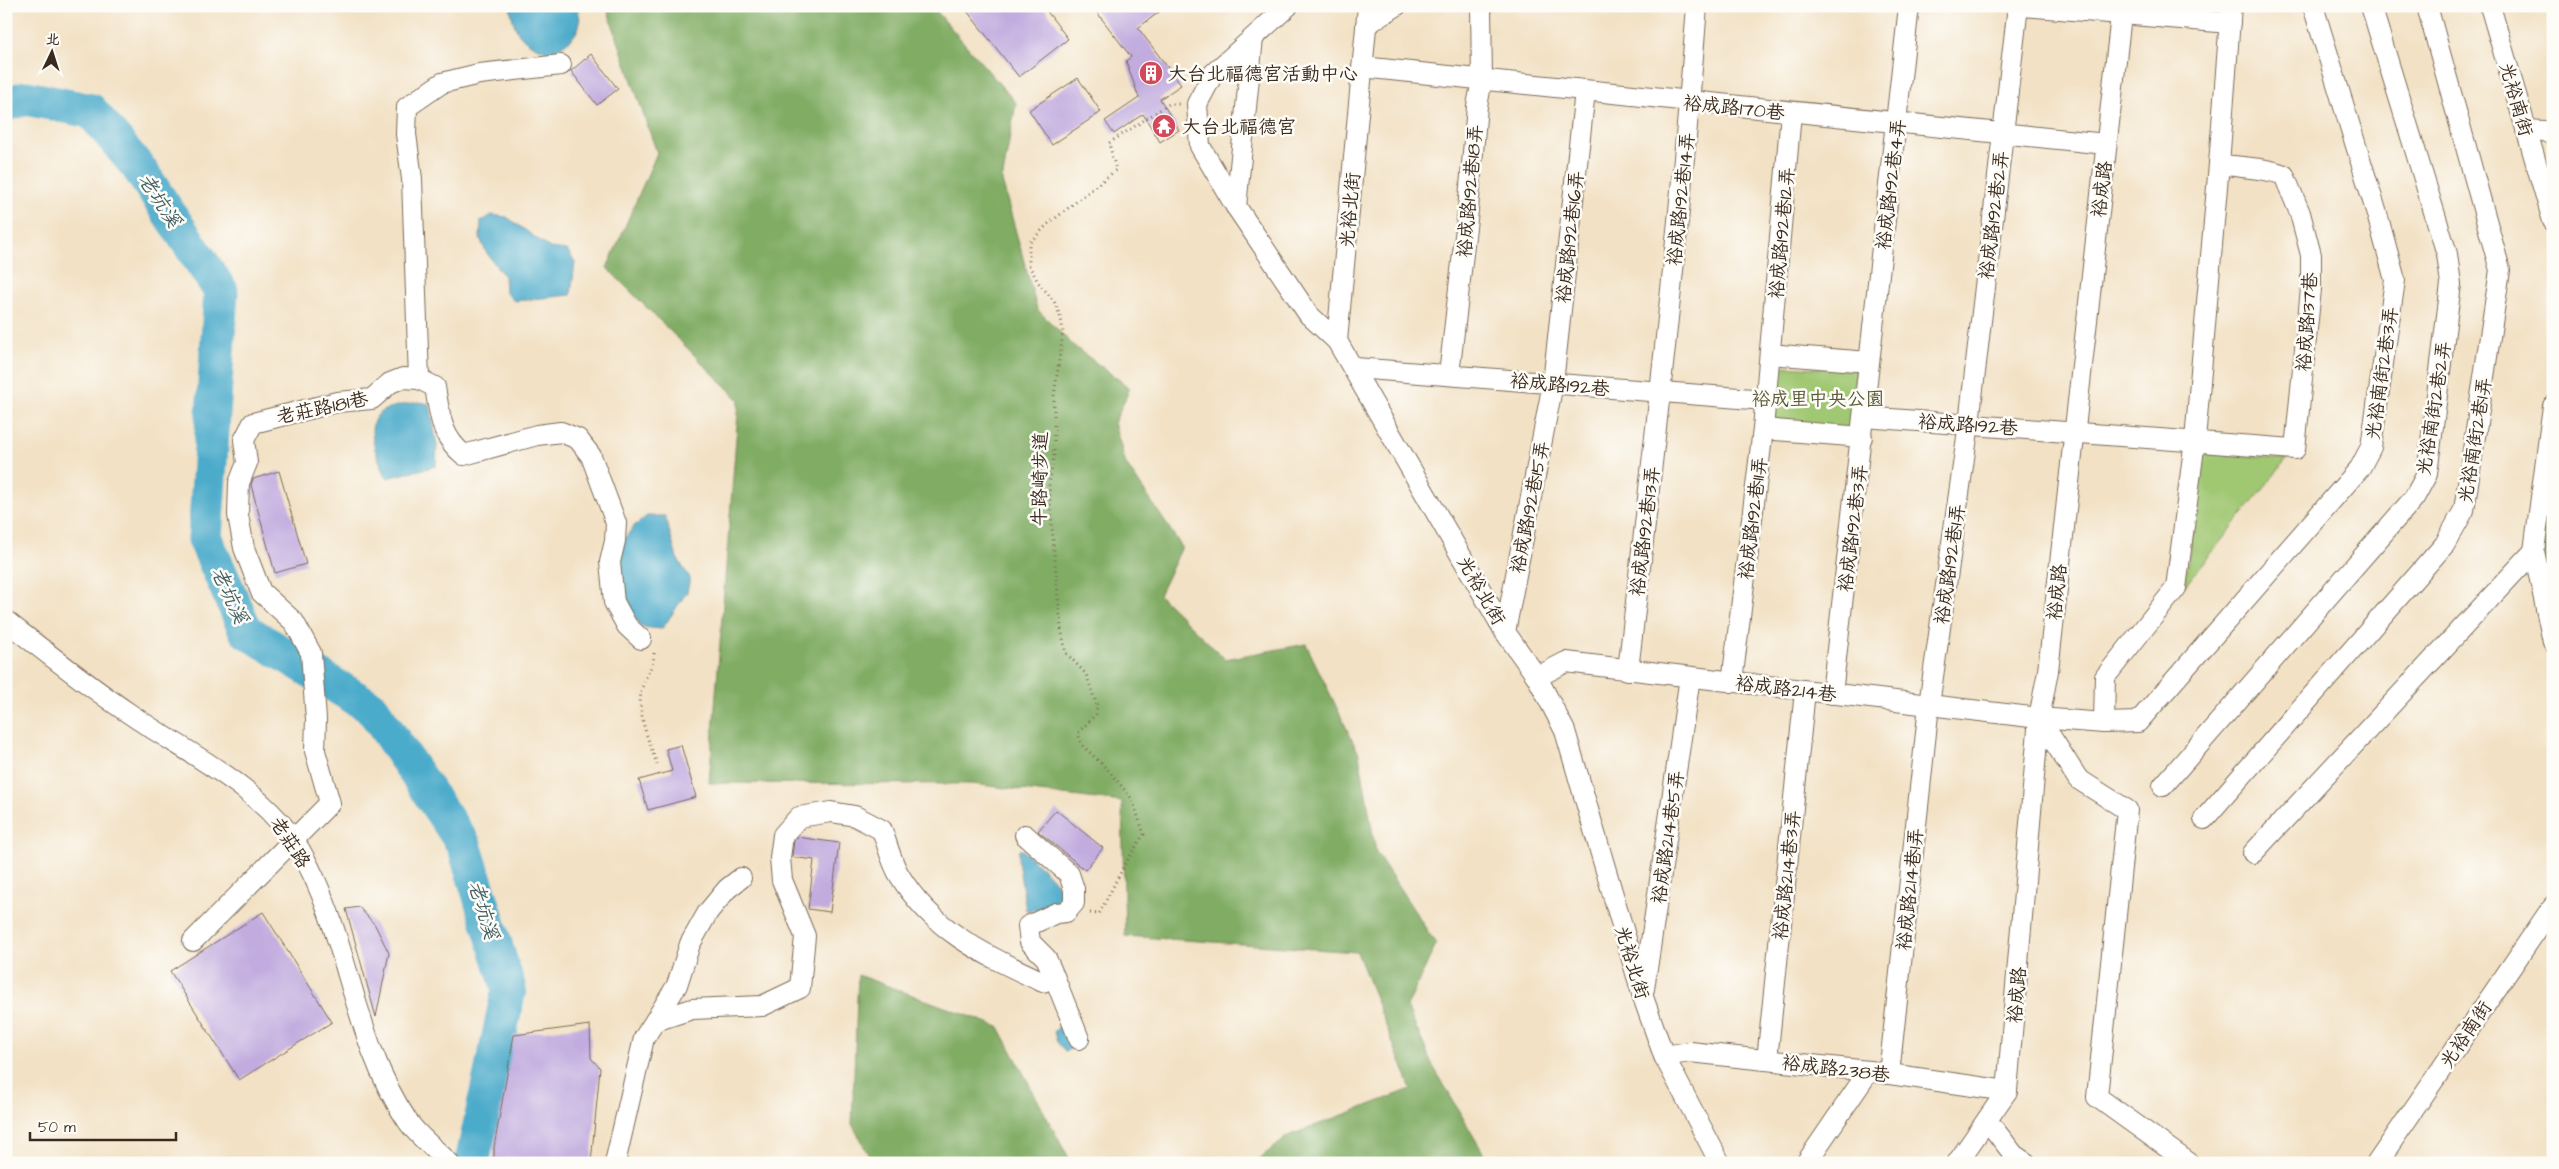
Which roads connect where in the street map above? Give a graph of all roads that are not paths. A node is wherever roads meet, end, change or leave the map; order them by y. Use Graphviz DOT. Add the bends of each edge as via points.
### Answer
graph roads {
  1 [pos="1288,6"];
  2 [pos="1396,6"];
  3 [pos="1481,6"];
  4 [pos="1698,6"];
  5 [pos="1909,6"];
  6 [pos="2018,6"];
  7 [pos="2023,6"];
  8 [pos="2314,6"];
  9 [pos="2371,6"];
  10 [pos="2428,6"];
  11 [pos="2490,6"];
  12 [pos="2121,11"];
  13 [pos="2231,14"];
  14 [pos="1367,16"];
  15 [pos="1253,38"];
  16 [pos="560,65"];
  17 [pos="1362,67"];
  18 [pos="1482,80"];
  19 [pos="1585,91"];
  20 [pos="1690,102"];
  21 [pos="1792,112"];
  22 [pos="1897,124"];
  23 [pos="2526,130"];
  24 [pos="2003,135"];
  25 [pos="2553,135"];
  26 [pos="2106,144"];
  27 [pos="2219,164"];
  28 [pos="1236,207"];
  29 [pos="2553,221"];
  30 [pos="1337,340"];
  31 [pos="1770,354"];
  32 [pos="1869,362"];
  33 [pos="1355,368"];
  34 [pos="1450,375"];
  35 [pos="419,379"];
  36 [pos="1553,383"];
  37 [pos="1660,392"];
  38 [pos="1765,400"];
  39 [pos="2553,406"];
  40 [pos="1864,417"];
  41 [pos="1969,423"];
  42 [pos="1763,429"];
  43 [pos="2073,432"];
  44 [pos="1862,437"];
  45 [pos="2195,440"];
  46 [pos="2534,551"];
  47 [pos="6,621"];
  48 [pos="1505,632"];
  49 [pos="641,639"];
  50 [pos="2553,642"];
  51 [pos="1628,670"];
  52 [pos="1537,677"];
  53 [pos="1690,677"];
  54 [pos="1732,682"];
  55 [pos="1805,691"];
  56 [pos="1832,694"];
  57 [pos="1929,705"];
  58 [pos="2039,718"];
  59 [pos="2104,723"];
  60 [pos="2163,786"];
  61 [pos="2204,820"];
  62 [pos="1025,835"];
  63 [pos="293,840"];
  64 [pos="2253,853"];
  65 [pos="741,878"];
  66 [pos="2553,906"];
  67 [pos="193,941"];
  68 [pos="1054,976"];
  69 [pos="1643,997"];
  70 [pos="655,1021"];
  71 [pos="1079,1039"];
  72 [pos="1664,1056"];
  73 [pos="1767,1060"];
  74 [pos="1869,1071"];
  75 [pos="1889,1074"];
  76 [pos="2007,1091"];
  77 [pos="1987,1120"];
  78 [pos="2381,1161"];
  79 [pos="449,1163"];
  80 [pos="615,1163"];
  81 [pos="1720,1163"];
  82 [pos="1806,1163"];
  83 [pos="1957,1163"];
  84 [pos="2026,1163"];
  85 [pos="2189,1163"];
  1 -- 15 [label="street"];
  2 -- 14 [label="street"];
  3 -- 18 [label="street, 裕成路192巷18弄"];
  4 -- 20 [label="street, 裕成路192巷14弄"];
  5 -- 22 [label="street, 裕成路192巷4弄"];
  6 -- 24 [label="street, 裕成路192巷2弄"];
  7 -- 12 [label="street"];
  8 -- 59 [label="street, 光裕南街2巷3弄" via="2395,280 2371,448 2360,468 2138,722"];
  9 -- 60 [label="street, 光裕南街2巷2弄" via="2447,254 2451,284 2427,474 2414,498"];
  10 -- 61 [label="street, 光裕南街2巷1弄" via="2500,270 2464,510 2445,544"];
  11 -- 23 [label="street, 光裕南街"];
  12 -- 13 [label="street"];
  12 -- 26 [label="street, 裕成路"];
  13 -- 27 [label="street"];
  14 -- 17 [label="street, 光裕北街"];
  15 -- 28 [label="street"];
  15 -- 28 [label="street" via="1213,74 1197,104 1200,146"];
  16 -- 35 [label="street" via="479,74 442,83 407,107"];
  17 -- 18 [label="street, 裕成路170巷"];
  17 -- 30 [label="street, 光裕北街"];
  18 -- 19 [label="street, 裕成路170巷"];
  18 -- 34 [label="street, 裕成路192巷18弄"];
  19 -- 20 [label="street, 裕成路170巷"];
  19 -- 36 [label="street, 裕成路192巷16弄"];
  20 -- 21 [label="street, 裕成路170巷"];
  20 -- 37 [label="street, 裕成路192巷14弄"];
  21 -- 22 [label="street, 裕成路170巷"];
  21 -- 31 [label="street, 裕成路192巷12弄"];
  22 -- 24 [label="street, 裕成路170巷"];
  22 -- 32 [label="street, 裕成路192巷4弄"];
  23 -- 25 [label="street" via="2544,130"];
  23 -- 29 [label="street, 光裕南街"];
  24 -- 26 [label="street, 裕成路170巷"];
  24 -- 41 [label="street, 裕成路192巷2弄"];
  26 -- 43 [label="street, 裕成路"];
  27 -- 45 [label="street"];
  27 -- 45 [label="street, 裕成路137巷" via="2271,170 2284,175 2300,213 2311,255 2311,289 2295,449"];
  28 -- 30 [label="street" via="1309,315"];
  30 -- 33 [label="street, 光裕北街"];
  31 -- 32 [label="street"];
  31 -- 38 [label="street, 裕成路192巷11弄"];
  32 -- 40 [label="street, 裕成路192巷3弄"];
  33 -- 34 [label="street, 裕成路192巷"];
  33 -- 48 [label="street, 光裕北街"];
  34 -- 36 [label="street, 裕成路192巷"];
  35 -- 49 [label="street" via="435,388 440,419 450,444 464,455 537,435 561,432 578,438 591,456 616,523 610,562 614,602 628,626"];
  35 -- 63 [label="street, 老莊路181巷" via="403,378 390,383 372,399 337,402 253,423 244,440 247,463 239,483 238,515 244,548 261,592 294,622 311,654 315,751 330,803"];
  36 -- 37 [label="street, 裕成路192巷"];
  36 -- 48 [label="street, 裕成路192巷15弄"];
  37 -- 38 [label="street, 裕成路192巷"];
  37 -- 51 [label="street, 裕成路192巷13弄"];
  38 -- 42 [label="street, 裕成路192巷11弄"];
  39 -- 46 [label="street"];
  40 -- 41 [label="street, 裕成路192巷"];
  40 -- 44 [label="street, 裕成路192巷3弄"];
  41 -- 43 [label="street, 裕成路192巷"];
  41 -- 57 [label="street, 裕成路192巷1弄"];
  42 -- 44 [label="street"];
  42 -- 54 [label="street, 裕成路192巷11弄"];
  43 -- 45 [label="street"];
  43 -- 58 [label="street, 裕成路" via="2048,671"];
  44 -- 56 [label="street, 裕成路192巷3弄"];
  45 -- 59 [label="street" via="2176,588 2105,677"];
  46 -- 50 [label="street"];
  46 -- 64 [label="street"];
  47 -- 63 [label="street, 老莊路" via="130,714 239,786 274,813"];
  48 -- 52 [label="street, 光裕北街"];
  51 -- 52 [label="street, 裕成路214巷" via="1566,662"];
  51 -- 53 [label="street, 裕成路214巷"];
  52 -- 69 [label="street, 光裕北街" via="1565,731"];
  53 -- 54 [label="street, 裕成路214巷"];
  53 -- 69 [label="street, 裕成路214巷5弄"];
  54 -- 55 [label="street, 裕成路214巷"];
  55 -- 56 [label="street, 裕成路214巷"];
  55 -- 73 [label="street, 裕成路214巷3弄"];
  56 -- 57 [label="street, 裕成路214巷"];
  57 -- 58 [label="street, 裕成路214巷"];
  57 -- 75 [label="street, 裕成路214巷1弄"];
  58 -- 59 [label="street, 光裕南街2巷3弄"];
  58 -- 76 [label="street, 裕成路"];
  58 -- 85 [label="street" via="2078,779 2127,810 2097,1097"];
  62 -- 68 [label="street" via="1069,874 1074,889 1074,903 1066,912 1056,913 1028,926 1030,942 1046,958"];
  63 -- 67 [label="street"];
  63 -- 79 [label="street, 老莊路" via="325,901 376,1063 407,1121"];
  65 -- 70 [label="street" via="708,912 690,944 677,985"];
  66 -- 78 [label="street, 光裕南街"];
  68 -- 70 [label="street" via="1043,982 957,938 935,920 898,872 882,830 855,816 830,812 800,817 783,835 782,880 805,936 800,988 762,1006 692,1010"];
  68 -- 71 [label="street"];
  69 -- 72 [label="street, 光裕北街"];
  70 -- 80 [label="street" via="644,1038"];
  72 -- 73 [label="street, 裕成路238巷" via="1690,1052"];
  72 -- 81 [label="street, 光裕北街"];
  73 -- 74 [label="street, 裕成路238巷"];
  74 -- 75 [label="street, 裕成路238巷"];
  74 -- 82 [label="street"];
  75 -- 76 [label="street, 裕成路238巷"];
  76 -- 77 [label="street, 裕成路"];
  77 -- 83 [label="street, 裕成路"];
  77 -- 84 [label="street" via="2014,1155"];
}
